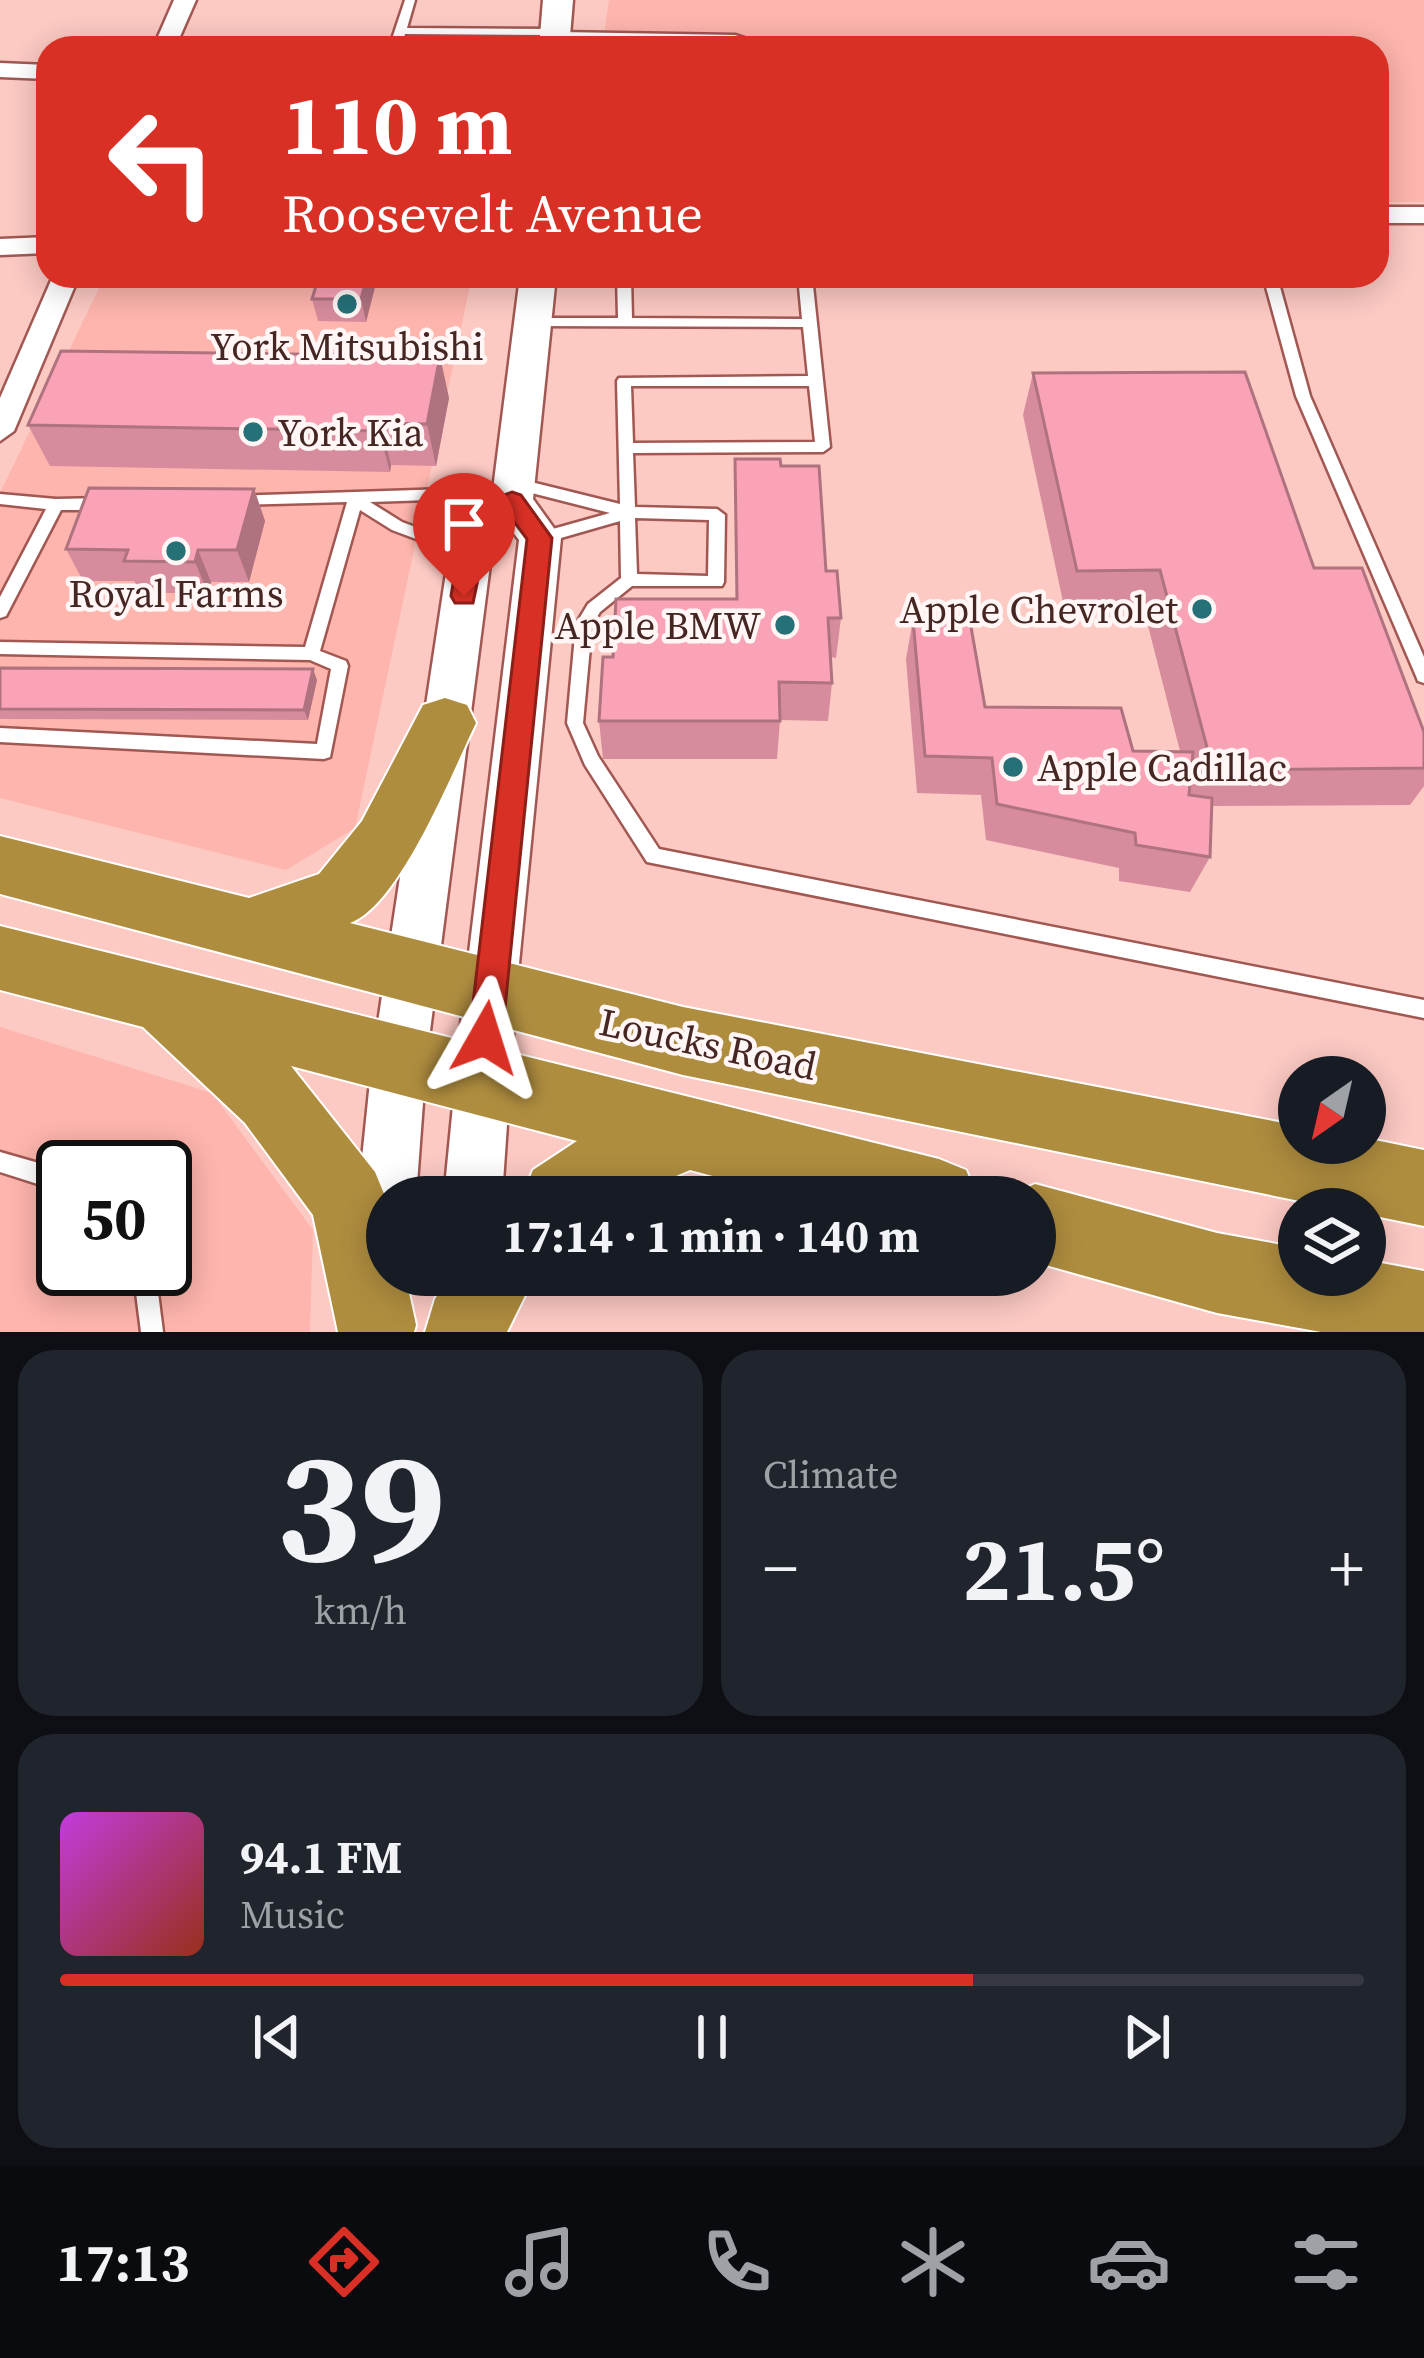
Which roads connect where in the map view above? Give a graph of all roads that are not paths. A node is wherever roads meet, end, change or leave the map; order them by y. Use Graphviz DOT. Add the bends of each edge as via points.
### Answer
graph roads {
  1 [pos="185,0"];
  2 [pos="410,0"];
  3 [pos="558,0"];
  4 [pos="402,31"];
  5 [pos="169,36"];
  6 [pos="400,36"];
  7 [pos="498,36"];
  8 [pos="555,36"];
  9 [pos="0,70"];
  10 [pos="36,72"];
  11 [pos="1389,215"];
  12 [pos="1424,215"];
  13 [pos="36,246"];
  14 [pos="0,247"];
  15 [pos="61,288"];
  16 [pos="537,288"];
  17 [pos="624,288"];
  18 [pos="806,288"];
  19 [pos="1273,288"];
  20 [pos="534,322"];
  21 [pos="625,322"];
  22 [pos="809,323"];
  23 [pos="815,381"];
  24 [pos="1,426"];
  25 [pos="627,448"];
  26 [pos="356,498"];
  27 [pos="0,499"];
  28 [pos="218,501"];
  29 [pos="125,503"];
  30 [pos="520,504"];
  31 [pos="56,505"];
  32 [pos="630,512"];
  33 [pos="470,553"];
  34 [pos="629,580"];
  35 [pos="0,613"];
  36 [pos="0,648"];
  37 [pos="311,655"];
  38 [pos="1424,676"];
  39 [pos="445,723"];
  40 [pos="0,735"];
  41 [pos="0,865"];
  42 [pos="246,931"];
  43 [pos="0,958"];
  44 [pos="412,975"];
  45 [pos="490,994"];
  46 [pos="161,1000"];
  47 [pos="1424,1009"];
  48 [pos="399,1061"];
  49 [pos="481,1083"];
  50 [pos="687,1134"];
  51 [pos="0,1162"];
  52 [pos="36,1173"];
  53 [pos="389,1176"];
  54 [pos="474,1176"];
  55 [pos="591,1176"];
  56 [pos="855,1176"];
  57 [pos="1424,1188"];
  58 [pos="1056,1229"];
  59 [pos="147,1296"];
  60 [pos="378,1296"];
  61 [pos="1424,1311"];
  62 [pos="375,1329"];
  63 [pos="152,1332"];
  1 -- 5 [label="street"];
  2 -- 4 [label="lane"];
  3 -- 8 [label="main road"];
  4 -- 6 [label="lane"];
  4 -- 7 [label="lane"];
  9 -- 10 [label="street"];
  11 -- 12 [label="street"];
  13 -- 14 [label="street"];
  15 -- 24 [label="street"];
  16 -- 20 [label="main road"];
  17 -- 21 [label="lane"];
  18 -- 22 [label="lane"];
  19 -- 38 [label="lane" via="1303,396"];
  20 -- 21 [label="lane"];
  20 -- 30 [label="main road"];
  21 -- 22 [label="lane"];
  22 -- 23 [label="lane"];
  23 -- 25 [label="lane" via="624,381"];
  23 -- 25 [label="lane" via="823,447"];
  25 -- 32 [label="lane"];
  26 -- 28 [label="lane"];
  26 -- 30 [label="lane"];
  26 -- 33 [label="lane" via="397,526"];
  26 -- 37 [label="lane"];
  27 -- 31 [label="lane"];
  29 -- 31 [label="lane"];
  30 -- 32 [label="lane"];
  30 -- 32 [label="lane"];
  30 -- 33 [label="main road"];
  30 -- 45 [label="main road"];
  31 -- 35 [label="lane"];
  32 -- 34 [label="lane"];
  32 -- 34 [label="lane" via="717,515 716,582"];
  33 -- 39 [label="main road"];
  34 -- 47 [label="lane" via="584,624 575,723 653,856"];
  36 -- 37 [label="lane"];
  37 -- 40 [label="lane" via="340,666 324,752"];
  39 -- 42 [label="highway" via="385,841 342,896"];
  39 -- 44 [label="main road"];
  41 -- 42 [label="highway, Loucks Road"];
  42 -- 44 [label="highway, Loucks Road"];
  43 -- 46 [label="highway"];
  44 -- 45 [label="highway, Loucks Road"];
  44 -- 48 [label="main road"];
  45 -- 49 [label="main road"];
  45 -- 57 [label="highway, Loucks Road" via="706,1046"];
  46 -- 48 [label="highway"];
  46 -- 62 [label="highway" via="271,1097 348,1199"];
  48 -- 49 [label="highway"];
  48 -- 53 [label="main road"];
  49 -- 50 [label="highway"];
  49 -- 54 [label="main road"];
  50 -- 55 [label="highway"];
  50 -- 56 [label="highway"];
  51 -- 52 [label="lane"];
  58 -- 61 [label="highway" via="1217,1273"];
  59 -- 63 [label="lane"];
  60 -- 62 [label="main road"];
}
